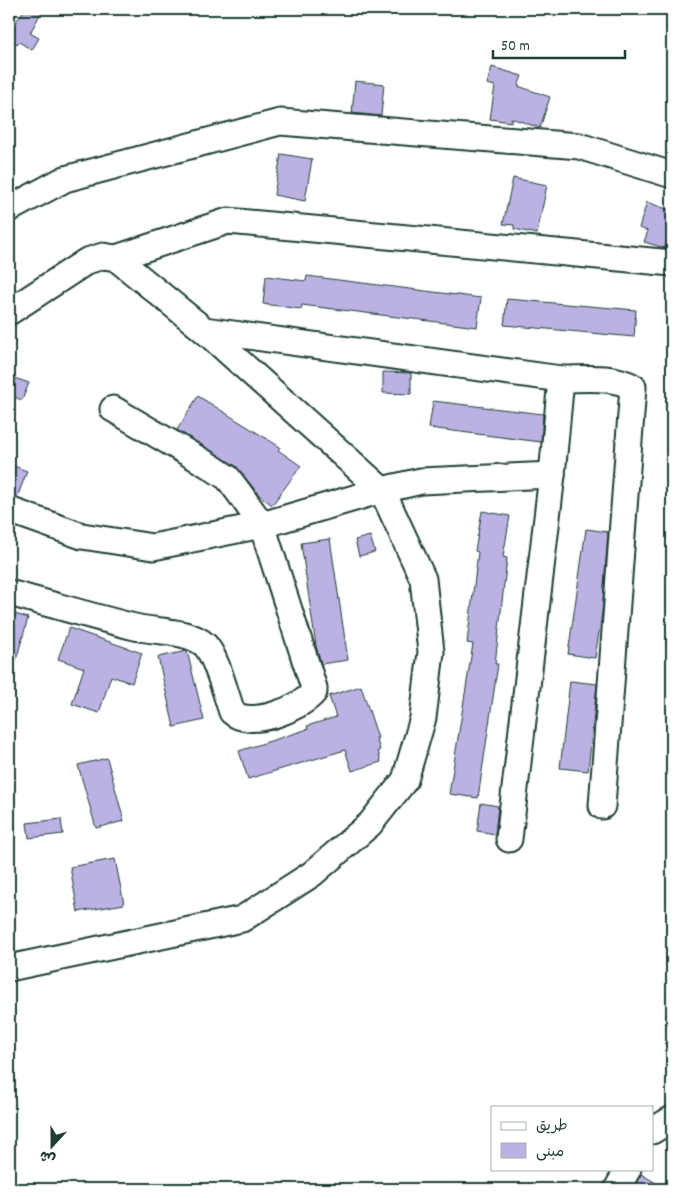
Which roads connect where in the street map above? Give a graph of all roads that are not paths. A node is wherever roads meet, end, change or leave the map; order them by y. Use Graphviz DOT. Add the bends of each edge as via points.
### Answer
graph roads {
  1 [pos="672,175"];
  2 [pos="9,209"];
  3 [pos="116,258"];
  4 [pos="672,263"];
  5 [pos="9,312"];
  6 [pos="204,330"];
  7 [pos="561,379"];
  8 [pos="113,409"];
  9 [pos="552,475"];
  10 [pos="382,490"];
  11 [pos="9,510"];
  12 [pos="262,525"];
  13 [pos="9,593"];
  14 [pos="602,806"];
  15 [pos="509,839"];
  16 [pos="9,968"];
  17 [pos="672,1118"];
  18 [pos="654,1130"];
  19 [pos="627,1170"];
  20 [pos="617,1189"];
  1 -- 2 [label="street" via="580,146 280,122 65,179"];
  3 -- 4 [label="street" via="228,220"];
  3 -- 5 [label="street" via="103,256 87,261"];
  3 -- 6 [label="street"];
  6 -- 7 [label="street"];
  6 -- 10 [label="street"];
  7 -- 9 [label="street"];
  7 -- 14 [label="street" via="608,379 633,387"];
  8 -- 12 [label="street" via="228,478"];
  9 -- 10 [label="street" via="421,480"];
  9 -- 15 [label="street"];
  10 -- 12 [label="street"];
  10 -- 16 [label="street" via="423,579 431,652 423,718 405,780 370,824 312,874 242,919"];
  11 -- 12 [label="street" via="82,536 154,546"];
  12 -- 13 [label="street" via="314,688 312,694 276,716 248,718 234,714 212,656 197,639 136,628"];
  17 -- 18 [label="street"];
  19 -- 20 [label="street"];
}
